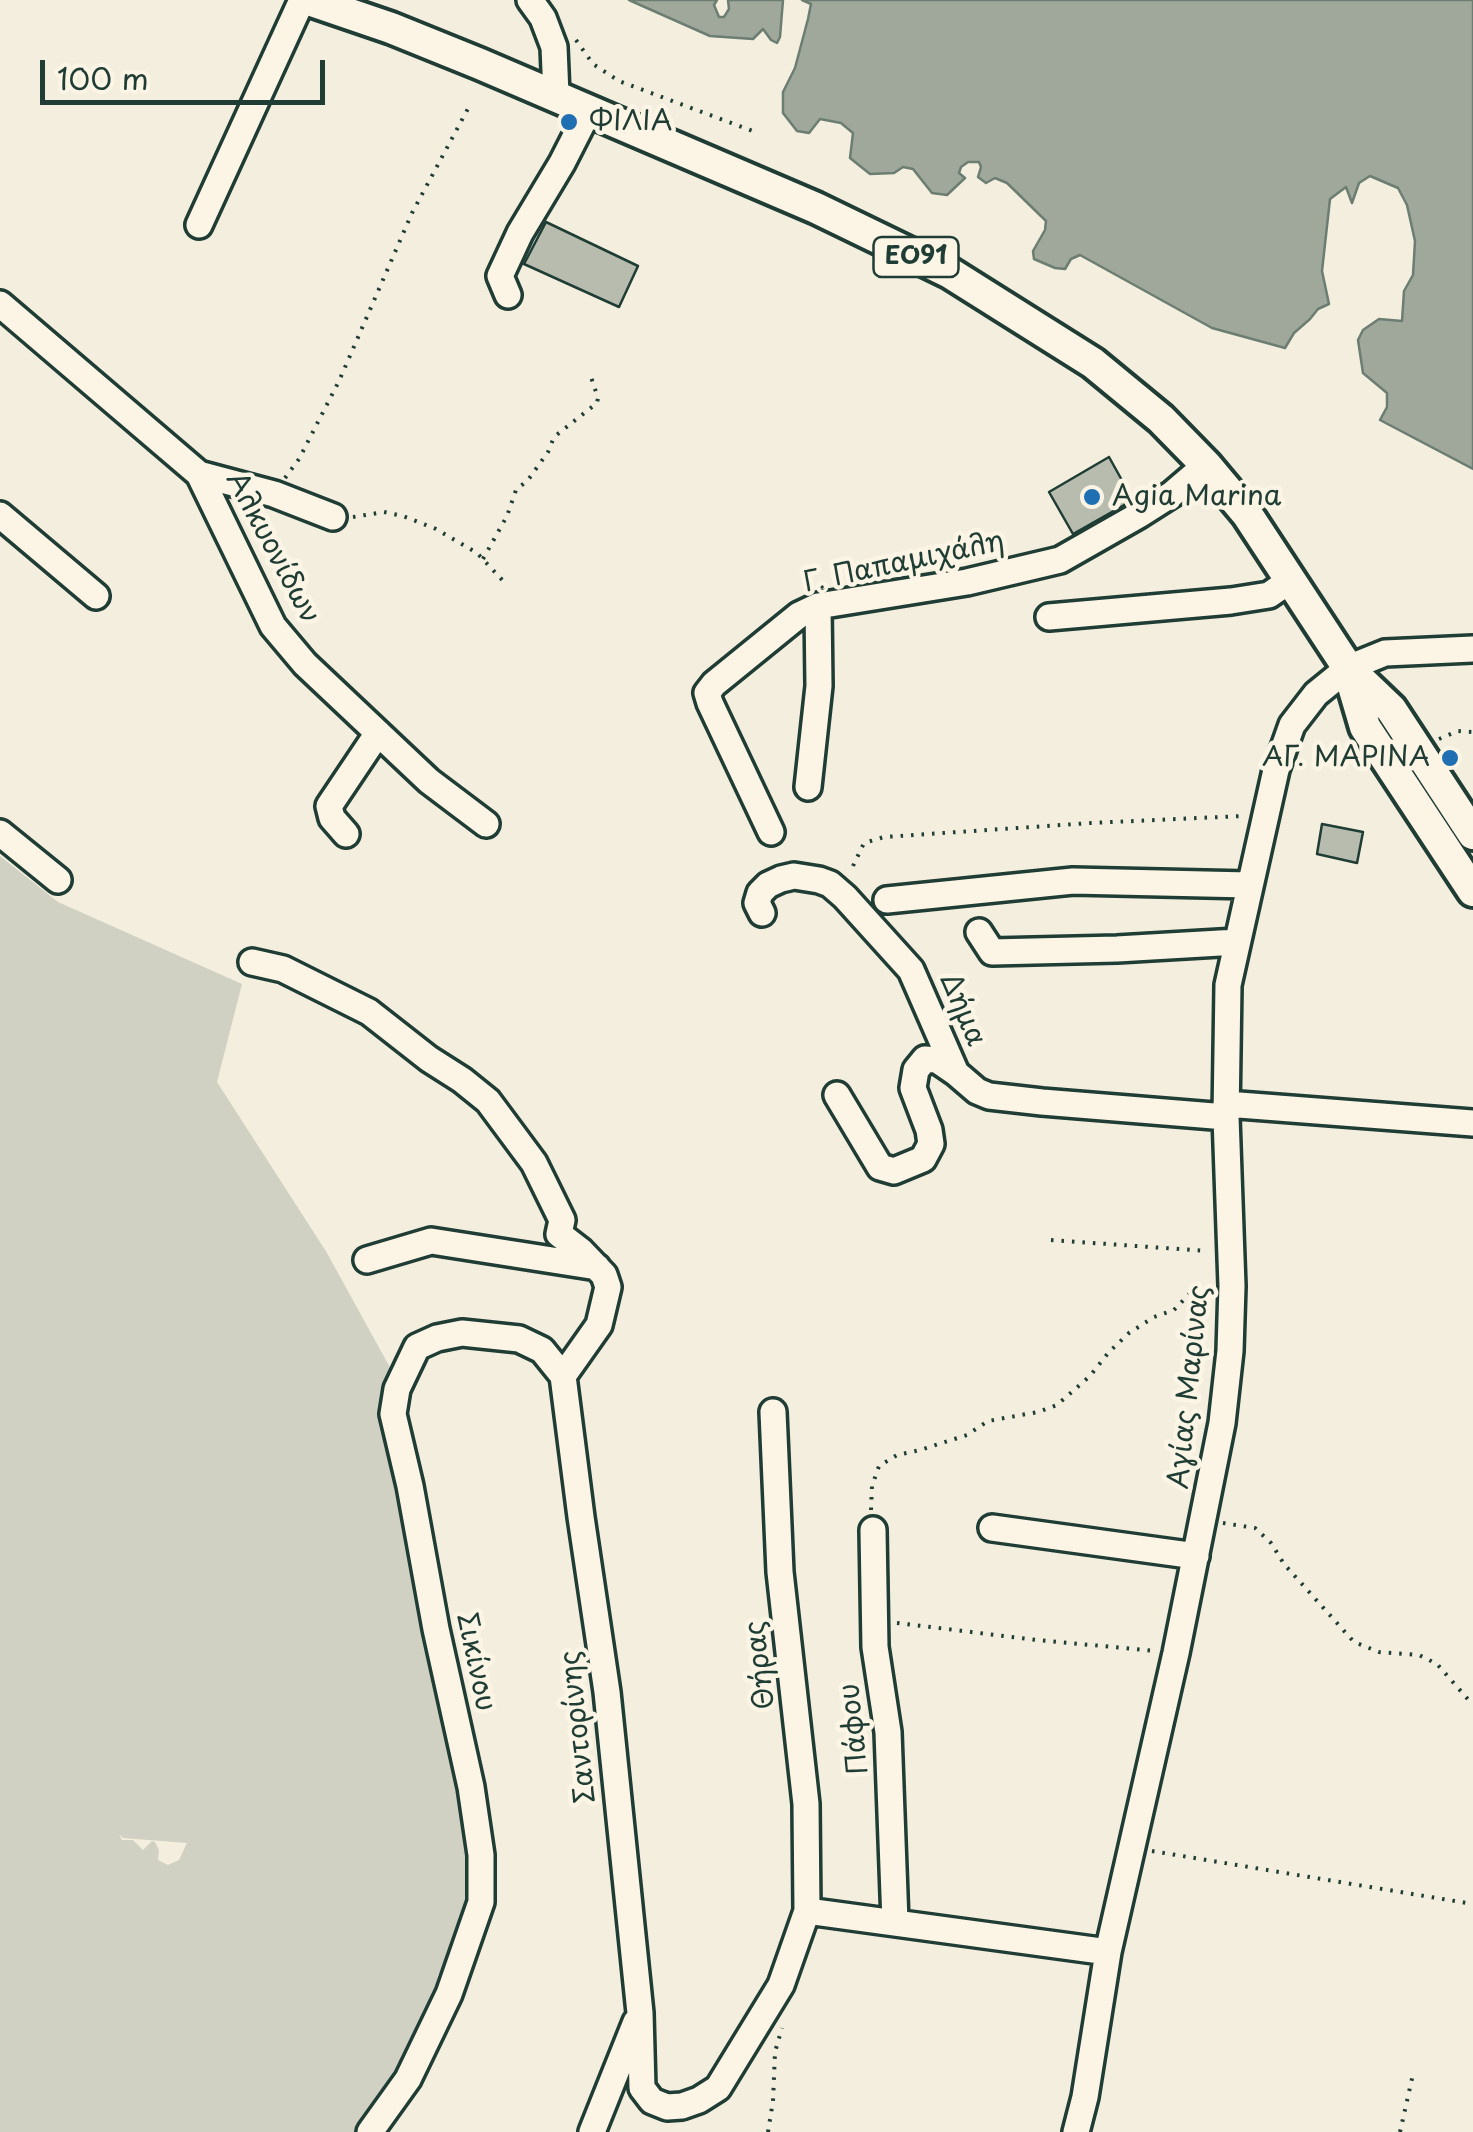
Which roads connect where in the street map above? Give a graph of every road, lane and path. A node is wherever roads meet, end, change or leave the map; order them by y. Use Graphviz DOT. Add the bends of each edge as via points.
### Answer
graph roads {
  1 [pos="306,0"];
  2 [pos="530,0"];
  3 [pos="550,34"];
  4 [pos="556,95"];
  5 [pos="471,103"];
  6 [pos="589,110"];
  7 [pos="758,133"];
  8 [pos="200,225"];
  9 [pos="508,295"];
  10 [pos="0,304"];
  11 [pos="590,374"];
  12 [pos="1206,465"];
  13 [pos="199,474"];
  14 [pos="274,494"];
  15 [pos="0,515"];
  16 [pos="333,517"];
  17 [pos="483,559"];
  18 [pos="1292,580"];
  19 [pos="506,585"];
  20 [pos="96,596"];
  21 [pos="818,606"];
  22 [pos="1049,618"];
  23 [pos="1473,648"];
  24 [pos="1348,668"];
  25 [pos="1473,732"];
  26 [pos="378,734"];
  27 [pos="1419,752"];
  28 [pos="808,787"];
  29 [pos="1265,812"];
  30 [pos="486,824"];
  31 [pos="771,832"];
  32 [pos="0,833"];
  33 [pos="346,834"];
  34 [pos="1473,834"];
  35 [pos="853,866"];
  36 [pos="58,880"];
  37 [pos="1249,885"];
  38 [pos="1473,891"];
  39 [pos="886,900"];
  40 [pos="762,913"];
  41 [pos="979,932"];
  42 [pos="1237,942"];
  43 [pos="252,962"];
  44 [pos="956,1073"];
  45 [pos="837,1094"];
  46 [pos="1226,1110"];
  47 [pos="1473,1123"];
  48 [pos="1050,1240"];
  49 [pos="1232,1253"];
  50 [pos="366,1260"];
  51 [pos="597,1267"];
  52 [pos="1232,1286"];
  53 [pos="563,1376"];
  54 [pos="773,1412"];
  55 [pos="1204,1520"];
  56 [pos="992,1528"];
  57 [pos="874,1530"];
  58 [pos="1196,1556"];
  59 [pos="876,1624"];
  60 [pos="1176,1653"];
  61 [pos="1473,1704"];
  62 [pos="1131,1848"];
  63 [pos="1473,1904"];
  64 [pos="807,1911"];
  65 [pos="896,1922"];
  66 [pos="1108,1952"];
  67 [pos="640,2012"];
  68 [pos="1413,2074"];
  69 [pos="370,2132"];
  70 [pos="592,2132"];
  71 [pos="1076,2132"];
  72 [pos="1400,2132"];
  1 -- 4 [label="main road, ΕΟ91"];
  1 -- 8 [label="street"];
  2 -- 3 [label="street"];
  3 -- 4 [label="street"];
  3 -- 7 [label="path" via="572,34 592,64 619,80"];
  4 -- 6 [label="main road, ΕΟ91"];
  5 -- 14 [label="path" via="412,213 339,381"];
  6 -- 9 [label="street" via="500,276"];
  6 -- 12 [label="main road, ΕΟ91" via="950,273 1093,362"];
  10 -- 13 [label="street, Αλκυονίδων"];
  11 -- 17 [label="path" via="597,403 554,437 516,490"];
  12 -- 18 [label="main road, ΕΟ91"];
  12 -- 21 [label="street, Γ. Παπαμιχάλη" via="1172,494 1060,560"];
  13 -- 14 [label="street"];
  13 -- 26 [label="street, Αλκυονίδων" via="273,626"];
  14 -- 16 [label="street"];
  15 -- 20 [label="street"];
  16 -- 17 [label="path" via="403,516"];
  17 -- 19 [label="path"];
  18 -- 22 [label="street" via="1269,595 1231,601"];
  18 -- 24 [label="main road, ΕΟ91"];
  21 -- 28 [label="street" via="819,686"];
  21 -- 31 [label="street, Γ. Παπαμιχάλη" via="799,614 707,693"];
  23 -- 24 [label="street" via="1386,653"];
  24 -- 27 [label="main road, ΕΟ91" via="1390,709"];
  24 -- 29 [label="street, Αγίας Μαρίνας" via="1292,725"];
  24 -- 38 [label="main road, ΕΟ91" via="1365,726"];
  25 -- 27 [label="path" via="1444,736"];
  26 -- 30 [label="street, Αλκυονίδων"];
  26 -- 33 [label="street" via="329,806"];
  27 -- 34 [label="main road, ΕΟ91"];
  29 -- 35 [label="path" via="884,837 864,842"];
  29 -- 37 [label="street, Αγίας Μαρίνας"];
  32 -- 36 [label="street"];
  37 -- 39 [label="street" via="1073,882"];
  37 -- 42 [label="street, Αγίας Μαρίνας"];
  40 -- 44 [label="street, Δήμα" via="760,893 781,879 820,880 845,897 912,970"];
  41 -- 42 [label="street" via="992,952"];
  42 -- 46 [label="street, Αγίας Μαρίνας" via="1228,985"];
  43 -- 51 [label="street" via="284,968 369,1012 488,1101 539,1172 562,1220 560,1234"];
  44 -- 45 [label="street" via="925,1058 916,1070 913,1088 931,1144 923,1159 894,1171 880,1167"];
  44 -- 46 [label="street, Δήμα" via="989,1096 1122,1110"];
  46 -- 47 [label="street, Δήμα"];
  46 -- 49 [label="street, Αγίας Μαρίνας"];
  48 -- 49 [label="path"];
  49 -- 52 [label="street, Αγίας Μαρίνας"];
  50 -- 51 [label="street" via="431,1241"];
  51 -- 53 [label="street" via="608,1288 599,1325"];
  52 -- 55 [label="street, Αγίας Μαρίνας" via="1222,1423"];
  52 -- 57 [label="path" via="1194,1289 1174,1310 1129,1333 1057,1405 988,1421 879,1466 872,1486"];
  53 -- 67 [label="street, Σαντορίνης" via="608,1692"];
  53 -- 69 [label="street, Σικίνου" via="542,1350 519,1339 462,1333 417,1347 397,1389 393,1414 470,1787 481,1902 449,1994 408,2079"];
  54 -- 64 [label="street, Θήρας" via="780,1572 806,1804"];
  55 -- 58 [label="street, Αγίας Μαρίνας"];
  55 -- 61 [label="path" via="1255,1528 1354,1642 1436,1664"];
  56 -- 58 [label="street"];
  57 -- 59 [label="street, Πάφου"];
  58 -- 60 [label="street, Αγίας Μαρίνας"];
  59 -- 60 [label="path"];
  59 -- 65 [label="street, Πάφου"];
  60 -- 62 [label="street, Αγίας Μαρίνας"];
  62 -- 63 [label="path"];
  62 -- 66 [label="street, Αγίας Μαρίνας"];
  64 -- 65 [label="street"];
  64 -- 67 [label="street, Σαντορίνης" via="782,1985 718,2088 699,2100 667,2107 642,2088"];
  65 -- 66 [label="street"];
  66 -- 71 [label="street, Αγίας Μαρίνας"];
  67 -- 70 [label="street"];
  68 -- 72 [label="path"];
}
